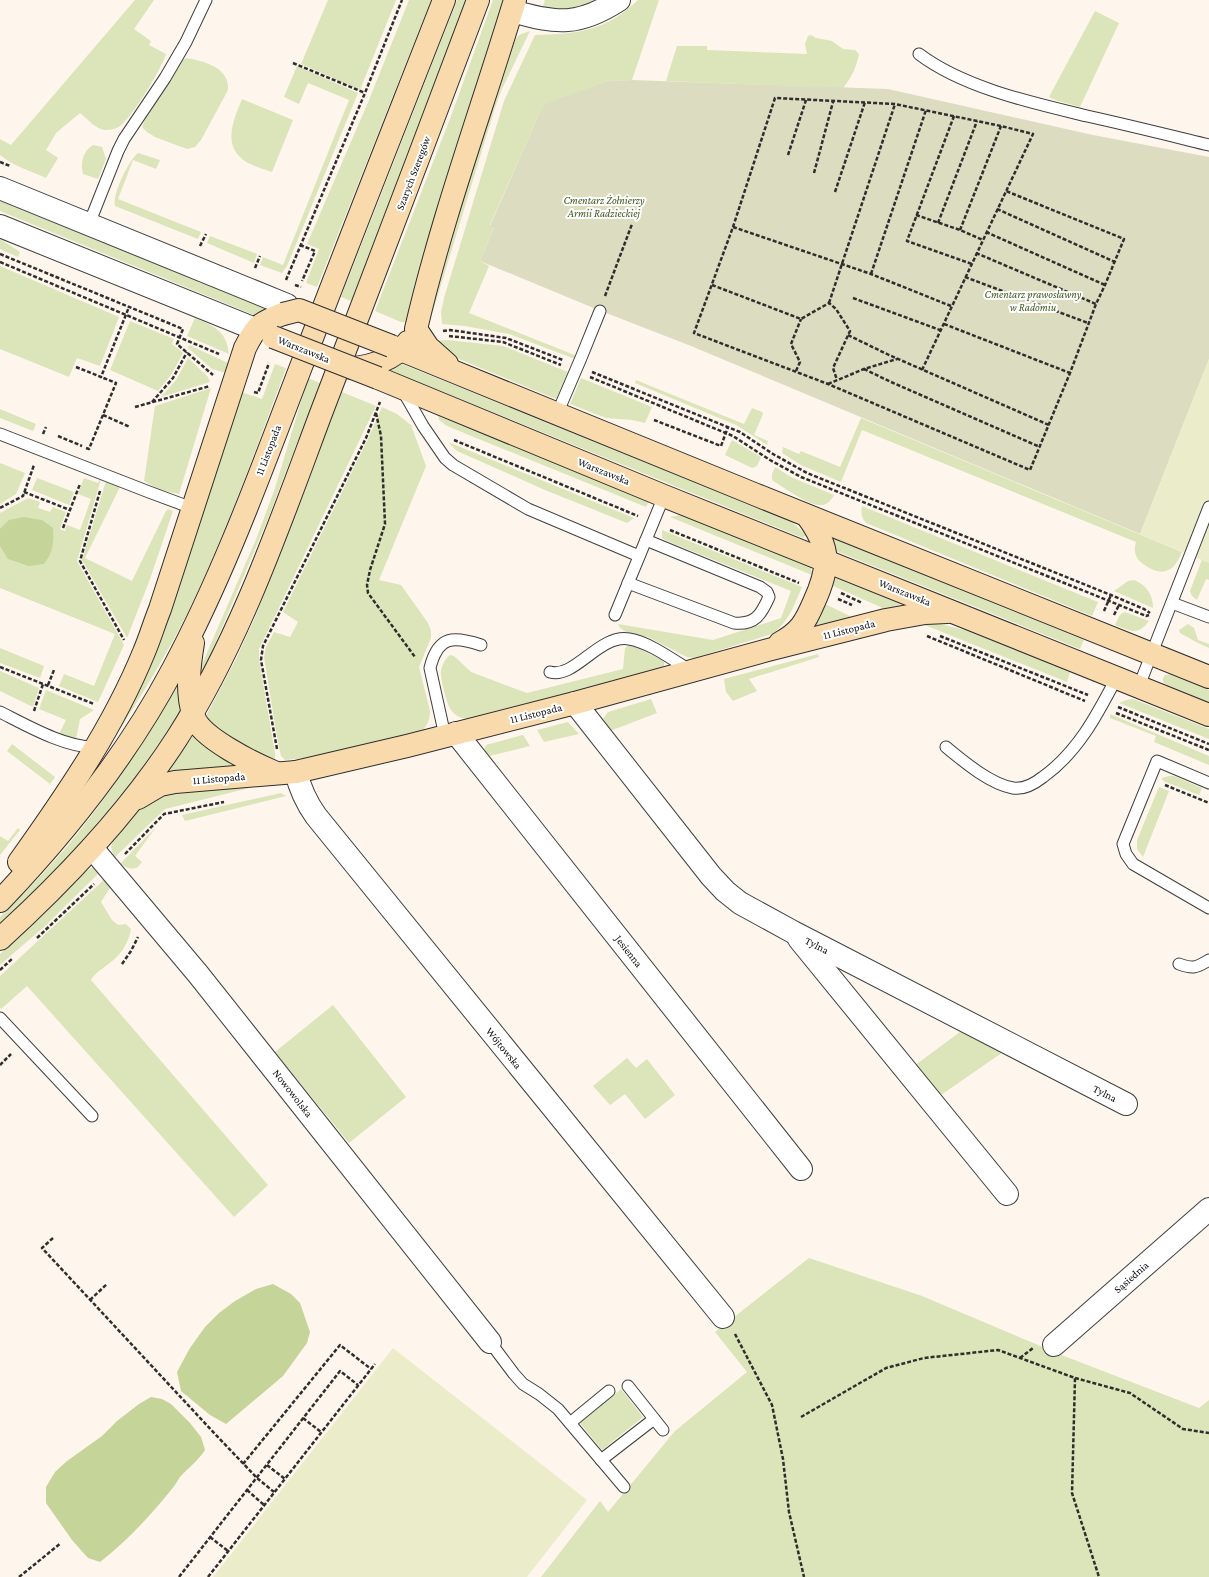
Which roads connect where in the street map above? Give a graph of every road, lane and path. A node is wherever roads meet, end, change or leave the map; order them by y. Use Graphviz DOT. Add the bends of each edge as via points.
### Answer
graph roads {
  1 [pos="206,0"];
  2 [pos="402,0"];
  3 [pos="444,0"];
  4 [pos="478,0"];
  5 [pos="619,0"];
  6 [pos="513,5"];
  7 [pos="919,54"];
  8 [pos="293,63"];
  9 [pos="365,93"];
  10 [pos="806,100"];
  11 [pos="833,102"];
  12 [pos="865,102"];
  13 [pos="895,104"];
  14 [pos="926,110"];
  15 [pos="954,116"];
  16 [pos="977,121"];
  17 [pos="1001,126"];
  18 [pos="1209,145"];
  19 [pos="788,155"];
  20 [pos="814,173"];
  21 [pos="0,188"];
  22 [pos="1006,191"];
  23 [pos="835,192"];
  24 [pos="997,209"];
  25 [pos="916,215"];
  26 [pos="938,223"];
  27 [pos="89,224"];
  28 [pos="632,224"];
  29 [pos="0,226"];
  30 [pos="733,227"];
  31 [pos="960,230"];
  32 [pos="986,232"];
  33 [pos="206,234"];
  34 [pos="983,240"];
  35 [pos="300,245"];
  36 [pos="198,252"];
  37 [pos="0,254"];
  38 [pos="976,254"];
  39 [pos="260,256"];
  40 [pos="0,262"];
  41 [pos="1115,262"];
  42 [pos="972,264"];
  43 [pos="842,265"];
  44 [pos="253,274"];
  45 [pos="871,274"];
  46 [pos="965,277"];
  47 [pos="286,281"];
  48 [pos="302,281"];
  49 [pos="712,285"];
  50 [pos="1105,286"];
  51 [pos="853,298"];
  52 [pos="829,303"];
  53 [pos="1096,304"];
  54 [pos="951,306"];
  55 [pos="129,307"];
  56 [pos="290,310"];
  57 [pos="600,311"];
  58 [pos="125,315"];
  59 [pos="801,318"];
  60 [pos="1088,323"];
  61 [pos="944,324"];
  62 [pos="426,330"];
  63 [pos="940,330"];
  64 [pos="264,333"];
  65 [pos="440,334"];
  66 [pos="848,335"];
  67 [pos="180,337"];
  68 [pos="347,346"];
  69 [pos="187,352"];
  70 [pos="221,355"];
  71 [pos="897,359"];
  72 [pos="269,363"];
  73 [pos="76,367"];
  74 [pos="577,368"];
  75 [pos="864,369"];
  76 [pos="922,370"];
  77 [pos="796,371"];
  78 [pos="386,372"];
  79 [pos="1070,373"];
  80 [pos="461,375"];
  81 [pos="101,377"];
  82 [pos="218,379"];
  83 [pos="837,380"];
  84 [pos="216,384"];
  85 [pos="828,384"];
  86 [pos="400,387"];
  87 [pos="258,393"];
  88 [pos="376,399"];
  89 [pos="151,402"];
  90 [pos="387,406"];
  91 [pos="135,407"];
  92 [pos="376,412"];
  93 [pos="557,414"];
  94 [pos="103,415"];
  95 [pos="654,420"];
  96 [pos="1049,425"];
  97 [pos="423,426"];
  98 [pos="130,427"];
  99 [pos="728,427"];
  100 [pos="726,433"];
  101 [pos="0,434"];
  102 [pos="58,436"];
  103 [pos="1040,447"];
  104 [pos="40,450"];
  105 [pos="86,468"];
  106 [pos="105,475"];
  107 [pos="24,492"];
  108 [pos="664,496"];
  109 [pos="0,508"];
  110 [pos="192,508"];
  111 [pos="70,510"];
  112 [pos="1208,510"];
  113 [pos="807,516"];
  114 [pos="653,523"];
  115 [pos="63,528"];
  116 [pos="646,540"];
  117 [pos="639,556"];
  118 [pos="826,561"];
  119 [pos="628,583"];
  120 [pos="819,591"];
  121 [pos="1172,603"];
  122 [pos="853,606"];
  123 [pos="952,611"];
  124 [pos="615,615"];
  125 [pos="1209,617"];
  126 [pos="198,620"];
  127 [pos="934,633"];
  128 [pos="921,634"];
  129 [pos="126,643"];
  130 [pos="481,645"];
  131 [pos="768,650"];
  132 [pos="1151,653"];
  133 [pos="0,667"];
  134 [pos="430,668"];
  135 [pos="54,670"];
  136 [pos="692,671"];
  137 [pos="550,672"];
  138 [pos="1117,677"];
  139 [pos="1209,677"];
  140 [pos="43,684"];
  141 [pos="48,685"];
  142 [pos="1138,686"];
  143 [pos="575,703"];
  144 [pos="1103,704"];
  145 [pos="96,705"];
  146 [pos="0,712"];
  147 [pos="193,712"];
  148 [pos="1209,715"];
  149 [pos="29,726"];
  150 [pos="450,735"];
  151 [pos="1209,744"];
  152 [pos="95,747"];
  153 [pos="946,747"];
  154 [pos="1209,750"];
  155 [pos="286,773"];
  156 [pos="1158,783"];
  157 [pos="1209,783"];
  158 [pos="231,801"];
  159 [pos="1209,803"];
  160 [pos="123,811"];
  161 [pos="92,848"];
  162 [pos="110,868"];
  163 [pos="0,887"];
  164 [pos="0,901"];
  165 [pos="1209,908"];
  166 [pos="146,911"];
  167 [pos="793,932"];
  168 [pos="0,939"];
  169 [pos="36,939"];
  170 [pos="18,954"];
  171 [pos="1209,960"];
  172 [pos="122,964"];
  173 [pos="1178,964"];
  174 [pos="0,970"];
  175 [pos="0,1018"];
  176 [pos="1126,1104"];
  177 [pos="92,1116"];
  178 [pos="801,1169"];
  179 [pos="1007,1194"];
  180 [pos="1209,1209"];
  181 [pos="53,1238"];
  182 [pos="107,1284"];
  183 [pos="90,1300"];
  184 [pos="723,1317"];
  185 [pos="490,1342"];
  186 [pos="1054,1345"];
  187 [pos="375,1364"];
  188 [pos="371,1369"];
  189 [pos="1075,1378"];
  190 [pos="358,1385"];
  191 [pos="628,1386"];
  192 [pos="609,1391"];
  193 [pos="801,1417"];
  194 [pos="303,1418"];
  195 [pos="654,1419"];
  196 [pos="570,1422"];
  197 [pos="664,1430"];
  198 [pos="321,1432"];
  199 [pos="1209,1433"];
  200 [pos="601,1460"];
  201 [pos="243,1464"];
  202 [pos="267,1465"];
  203 [pos="257,1478"];
  204 [pos="285,1478"];
  205 [pos="624,1487"];
  206 [pos="247,1490"];
  207 [pos="274,1492"];
  208 [pos="264,1505"];
  209 [pos="210,1537"];
  210 [pos="61,1543"];
  211 [pos="228,1551"];
  212 [pos="19,1577"];
  213 [pos="179,1577"];
  214 [pos="208,1577"];
  215 [pos="804,1577"];
  216 [pos="1099,1577"];
  1 -- 27 [label="lane" via="165,78 124,139"];
  2 -- 9 [label="path"];
  3 -- 126 [label="main road, 11 Listopada" via="230,548"];
  4 -- 68 [label="main road, Szarych Szeregów"];
  5 -- 6 [label="street" via="575,20 546,20"];
  6 -- 62 [label="main road" via="452,199"];
  7 -- 18 [label="lane" via="953,74 997,92"];
  8 -- 9 [label="path"];
  9 -- 35 [label="path"];
  10 -- 11 [label="path"];
  10 -- 19 [label="path"];
  10 -- 30 [label="path" via="775,98"];
  11 -- 12 [label="path"];
  11 -- 20 [label="path"];
  12 -- 13 [label="path"];
  12 -- 23 [label="path"];
  13 -- 14 [label="path"];
  13 -- 43 [label="path"];
  14 -- 15 [label="path"];
  14 -- 45 [label="path"];
  15 -- 16 [label="path"];
  15 -- 25 [label="path"];
  16 -- 17 [label="path"];
  16 -- 26 [label="path"];
  17 -- 22 [label="path" via="1033,134"];
  17 -- 31 [label="path"];
  21 -- 27 [label="street, Warszawska"];
  22 -- 24 [label="path"];
  22 -- 41 [label="path" via="1124,239"];
  24 -- 32 [label="path"];
  24 -- 41 [label="path"];
  25 -- 26 [label="path"];
  25 -- 42 [label="path" via="907,242"];
  26 -- 31 [label="path"];
  27 -- 56 [label="street, Warszawska"];
  28 -- 57 [label="path"];
  29 -- 64 [label="street, Warszawska"];
  30 -- 43 [label="path"];
  30 -- 49 [label="path"];
  31 -- 34 [label="path"];
  32 -- 34 [label="path"];
  32 -- 50 [label="path"];
  33 -- 36 [label="path"];
  34 -- 38 [label="path"];
  35 -- 47 [label="path"];
  35 -- 48 [label="path" via="314,251"];
  37 -- 55 [label="path"];
  38 -- 42 [label="path"];
  38 -- 53 [label="path"];
  39 -- 44 [label="path"];
  40 -- 58 [label="path"];
  41 -- 50 [label="path"];
  42 -- 46 [label="path"];
  43 -- 45 [label="path"];
  43 -- 52 [label="path"];
  45 -- 54 [label="path"];
  46 -- 54 [label="path"];
  46 -- 60 [label="path"];
  49 -- 59 [label="path"];
  49 -- 77 [label="path" via="694,333"];
  50 -- 53 [label="path"];
  51 -- 63 [label="path"];
  52 -- 59 [label="path"];
  52 -- 66 [label="path" via="850,331"];
  53 -- 60 [label="path"];
  54 -- 61 [label="path"];
  55 -- 58 [label="path"];
  55 -- 67 [label="path" via="183,329"];
  56 -- 64 [label="main road" via="261,324"];
  56 -- 78 [label="main road, Warszawska, bridge"];
  57 -- 74 [label="lane"];
  58 -- 67 [label="path"];
  58 -- 81 [label="path"];
  59 -- 77 [label="path" via="791,344 800,362"];
  60 -- 79 [label="path"];
  61 -- 63 [label="path"];
  61 -- 79 [label="path"];
  62 -- 74 [label="path" via="450,330 506,338"];
  62 -- 78 [label="main road" via="412,337"];
  62 -- 80 [label="main road" via="428,347"];
  63 -- 76 [label="path"];
  64 -- 78 [label="main road, Warszawska, bridge" via="351,368"];
  64 -- 110 [label="main road" via="240,360"];
  65 -- 74 [label="path" via="503,342"];
  66 -- 71 [label="path"];
  66 -- 83 [label="path" via="833,368"];
  67 -- 69 [label="path" via="178,344"];
  67 -- 70 [label="path"];
  68 -- 147 [label="main road, 11 Listopada" via="252,589 218,665"];
  69 -- 82 [label="path"];
  69 -- 89 [label="path" via="173,378"];
  71 -- 75 [label="path"];
  71 -- 76 [label="path"];
  72 -- 87 [label="path"];
  73 -- 81 [label="path"];
  74 -- 93 [label="lane"];
  74 -- 99 [label="path"];
  74 -- 100 [label="path"];
  75 -- 83 [label="path"];
  75 -- 103 [label="path"];
  76 -- 96 [label="path"];
  77 -- 85 [label="path"];
  78 -- 80 [label="main road, Warszawska"];
  78 -- 86 [label="main road, Warszawska"];
  78 -- 88 [label="path"];
  78 -- 90 [label="path"];
  78 -- 92 [label="path"];
  79 -- 96 [label="path"];
  80 -- 93 [label="main road, Warszawska"];
  81 -- 94 [label="path" via="116,383"];
  83 -- 85 [label="path"];
  84 -- 89 [label="path"];
  85 -- 103 [label="path" via="1030,470"];
  86 -- 97 [label="lane"];
  86 -- 108 [label="main road, Warszawska"];
  89 -- 91 [label="path"];
  92 -- 134 [label="path" via="381,436 385,524 370,570 368,593 418,661"];
  92 -- 155 [label="path" via="366,438 263,646 261,660 279,760"];
  93 -- 113 [label="main road, Warszawska"];
  94 -- 98 [label="path"];
  94 -- 102 [label="path" via="89,449"];
  95 -- 100 [label="path" via="721,446"];
  96 -- 103 [label="path"];
  97 -- 114 [label="path"];
  97 -- 117 [label="lane" via="445,458 453,465 528,509"];
  99 -- 100 [label="path"];
  99 -- 100 [label="path" via="807,473 1111,594 1152,614 1146,616 801,477"];
  101 -- 104 [label="lane"];
  104 -- 105 [label="lane"];
  104 -- 107 [label="path"];
  105 -- 106 [label="lane"];
  105 -- 111 [label="path"];
  106 -- 110 [label="lane"];
  106 -- 129 [label="path" via="80,561"];
  107 -- 109 [label="path" via="22,496"];
  107 -- 111 [label="path"];
  108 -- 114 [label="lane"];
  108 -- 118 [label="main road, Warszawska"];
  110 -- 152 [label="main road" via="144,652"];
  111 -- 115 [label="path"];
  112 -- 121 [label="lane"];
  113 -- 118 [label="main road" via="820,535"];
  113 -- 132 [label="main road, Warszawska"];
  114 -- 116 [label="lane"];
  114 -- 120 [label="path"];
  116 -- 117 [label="lane"];
  116 -- 119 [label="lane" via="760,587 767,592 768,597 763,610 756,619 744,624 734,623"];
  117 -- 119 [label="lane"];
  118 -- 120 [label="main road" via="826,574"];
  118 -- 123 [label="main road, Warszawska"];
  119 -- 124 [label="lane"];
  120 -- 122 [label="path"];
  120 -- 131 [label="main road" via="801,628"];
  121 -- 125 [label="lane"];
  121 -- 132 [label="lane"];
  123 -- 131 [label="main road, 11 Listopada" via="897,617"];
  123 -- 138 [label="main road, Warszawska"];
  126 -- 147 [label="main road" via="189,672"];
  126 -- 164 [label="main road, 11 Listopada" via="153,704 105,775 57,837"];
  127 -- 144 [label="path"];
  128 -- 144 [label="path"];
  130 -- 134 [label="lane" via="450,639 440,645"];
  131 -- 136 [label="main road, 11 Listopada"];
  132 -- 139 [label="main road, Warszawska"];
  132 -- 142 [label="lane"];
  133 -- 140 [label="path"];
  134 -- 150 [label="lane"];
  135 -- 141 [label="path"];
  136 -- 137 [label="lane" via="645,644 621,638 605,644 565,672"];
  136 -- 143 [label="main road, 11 Listopada"];
  138 -- 142 [label="main road, Warszawska"];
  138 -- 144 [label="lane"];
  140 -- 141 [label="path"];
  140 -- 149 [label="path"];
  141 -- 145 [label="path"];
  142 -- 148 [label="main road, Warszawska"];
  143 -- 150 [label="main road, 11 Listopada"];
  143 -- 167 [label="street, Tylna" via="720,886 740,903"];
  144 -- 151 [label="path"];
  144 -- 153 [label="lane" via="1078,744 1056,768 1035,783 1022,788 1012,788 976,771"];
  144 -- 154 [label="path"];
  146 -- 149 [label="lane"];
  147 -- 155 [label="main road" via="197,722 252,763"];
  147 -- 160 [label="main road, 11 Listopada" via="151,776"];
  149 -- 152 [label="lane" via="80,747"];
  150 -- 155 [label="main road, 11 Listopada"];
  150 -- 178 [label="street, Jesienna"];
  152 -- 163 [label="main road" via="61,802"];
  155 -- 160 [label="main road, 11 Listopada" via="160,785"];
  155 -- 184 [label="street, Wójtowska" via="316,816"];
  156 -- 159 [label="path"];
  157 -- 165 [label="lane" via="1157,761 1123,844 1133,864"];
  158 -- 162 [label="path" via="164,814"];
  160 -- 161 [label="main road, 11 Listopada"];
  161 -- 162 [label="street, Nowowolska"];
  161 -- 168 [label="main road, 11 Listopada"];
  162 -- 166 [label="street, Nowowolska"];
  162 -- 169 [label="path"];
  166 -- 172 [label="path" via="139,935"];
  166 -- 185 [label="street, Nowowolska"];
  167 -- 176 [label="street, Tylna"];
  167 -- 179 [label="street"];
  170 -- 174 [label="path"];
  171 -- 173 [label="lane" via="1190,968"];
  175 -- 177 [label="lane"];
  180 -- 186 [label="street, Sąsiednia"];
  181 -- 183 [label="path" via="42,1248"];
  182 -- 183 [label="path"];
  183 -- 201 [label="path"];
  184 -- 215 [label="path" via="738,1337 772,1405 783,1459 789,1512"];
  185 -- 196 [label="lane" via="523,1384 540,1394"];
  187 -- 188 [label="path"];
  188 -- 190 [label="path"];
  188 -- 201 [label="path" via="340,1345"];
  189 -- 193 [label="path" via="998,1350 924,1358 886,1368"];
  189 -- 199 [label="path" via="1130,1393 1183,1428"];
  189 -- 216 [label="path" via="1072,1493"];
  190 -- 194 [label="path" via="340,1371"];
  190 -- 198 [label="path"];
  191 -- 195 [label="lane"];
  192 -- 196 [label="lane"];
  194 -- 198 [label="path"];
  194 -- 202 [label="path"];
  195 -- 197 [label="lane"];
  195 -- 200 [label="lane"];
  196 -- 200 [label="lane"];
  198 -- 204 [label="path"];
  200 -- 205 [label="lane"];
  201 -- 203 [label="path"];
  202 -- 203 [label="path"];
  202 -- 204 [label="path"];
  203 -- 206 [label="path"];
  203 -- 207 [label="path"];
  204 -- 207 [label="path"];
  206 -- 208 [label="path"];
  206 -- 209 [label="path"];
  207 -- 208 [label="path"];
  208 -- 211 [label="path"];
  209 -- 211 [label="path"];
  209 -- 213 [label="path"];
  210 -- 212 [label="path"];
  211 -- 214 [label="path"];
}
